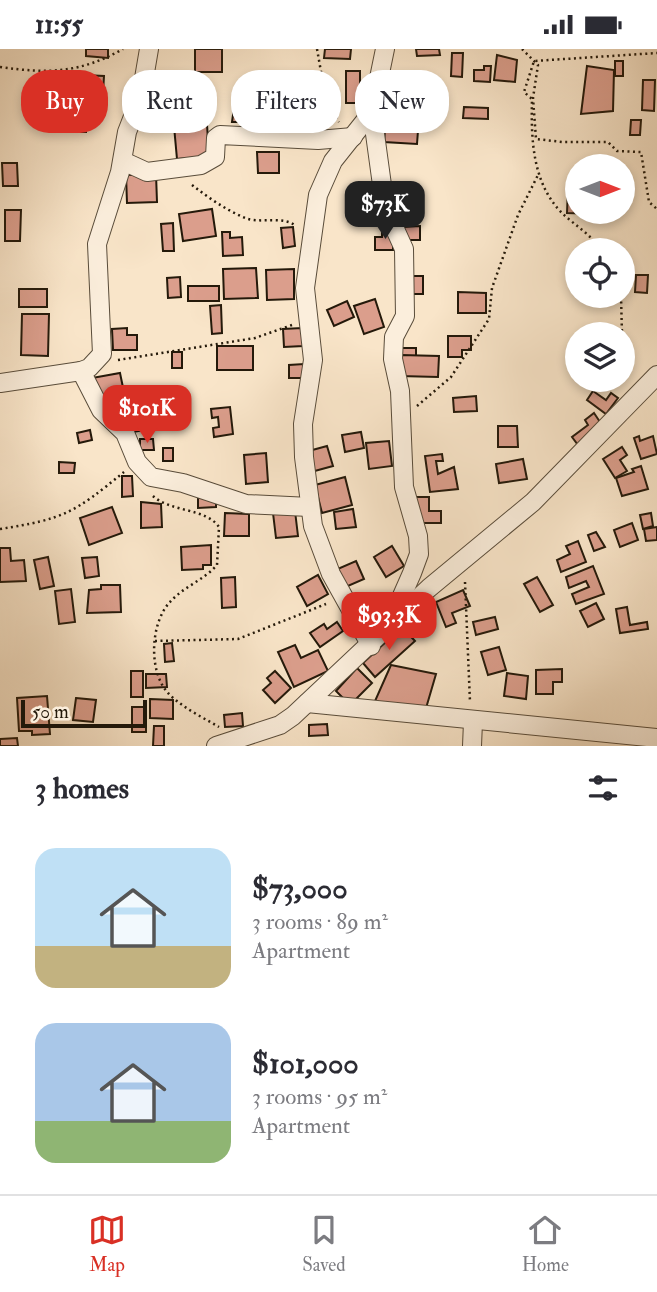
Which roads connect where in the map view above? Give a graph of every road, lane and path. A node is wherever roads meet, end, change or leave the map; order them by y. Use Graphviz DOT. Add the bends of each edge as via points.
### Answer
graph roads {
  1 [pos="123,49"];
  2 [pos="149,49"];
  3 [pos="317,49"];
  4 [pos="385,49"];
  5 [pos="522,49"];
  6 [pos="657,53"];
  7 [pos="534,61"];
  8 [pos="0,67"];
  9 [pos="381,70"];
  10 [pos="355,132"];
  11 [pos="375,133"];
  12 [pos="351,137"];
  13 [pos="123,161"];
  14 [pos="169,168"];
  15 [pos="539,173"];
  16 [pos="657,209"];
  17 [pos="588,238"];
  18 [pos="309,248"];
  19 [pos="308,322"];
  20 [pos="97,361"];
  21 [pos="81,372"];
  22 [pos="657,375"];
  23 [pos="0,383"];
  24 [pos="400,421"];
  25 [pos="142,468"];
  26 [pos="310,507"];
  27 [pos="0,529"];
  28 [pos="463,562"];
  29 [pos="342,596"];
  30 [pos="153,641"];
  31 [pos="369,643"];
  32 [pos="307,703"];
  33 [pos="473,722"];
  34 [pos="241,738"];
  35 [pos="657,738"];
  36 [pos="615,741"];
  37 [pos="216,746"];
  38 [pos="472,746"];
  1 -- 8 [label="path" via="89,67 43,71"];
  2 -- 13 [label="street"];
  3 -- 12 [label="path" via="326,100"];
  4 -- 9 [label="street"];
  5 -- 7 [label="path"];
  6 -- 7 [label="path"];
  7 -- 15 [label="path" via="524,92 532,99"];
  7 -- 16 [label="path" via="538,65 533,98 536,139 608,142 617,151 641,152 649,202"];
  10 -- 12 [label="street"];
  11 -- 24 [label="street" via="384,207 404,249 405,316 394,337 393,359"];
  12 -- 14 [label="street" via="309,140 220,135 212,160"];
  12 -- 18 [label="street" via="324,176"];
  13 -- 14 [label="street" via="141,171"];
  13 -- 20 [label="street" via="97,244 104,343"];
  14 -- 18 [label="path" via="235,213 256,221 292,222"];
  15 -- 17 [label="path" via="557,208"];
  15 -- 24 [label="path" via="518,215 492,288 489,319 451,377"];
  18 -- 19 [label="street"];
  19 -- 20 [label="path" via="255,338"];
  19 -- 26 [label="street" via="313,377 303,424"];
  20 -- 21 [label="street"];
  21 -- 23 [label="street"];
  21 -- 25 [label="street" via="101,410 130,440"];
  22 -- 28 [label="street" via="533,502"];
  24 -- 31 [label="street" via="404,487 419,554 401,598"];
  25 -- 26 [label="street" via="246,504"];
  25 -- 27 [label="path" via="78,509 48,521"];
  25 -- 30 [label="path" via="159,502 216,523 220,537 217,565 169,603"];
  26 -- 29 [label="street" via="320,551"];
  28 -- 31 [label="street"];
  28 -- 33 [label="path"];
  29 -- 30 [label="path" via="238,639"];
  29 -- 31 [label="street"];
  30 -- 34 [label="path" via="160,680 169,694"];
  31 -- 32 [label="street"];
  32 -- 33 [label="street"];
  32 -- 34 [label="street" via="280,726"];
  33 -- 36 [label="street" via="542,724"];
  33 -- 38 [label="street"];
  34 -- 37 [label="street"];
  35 -- 36 [label="street"];
}
